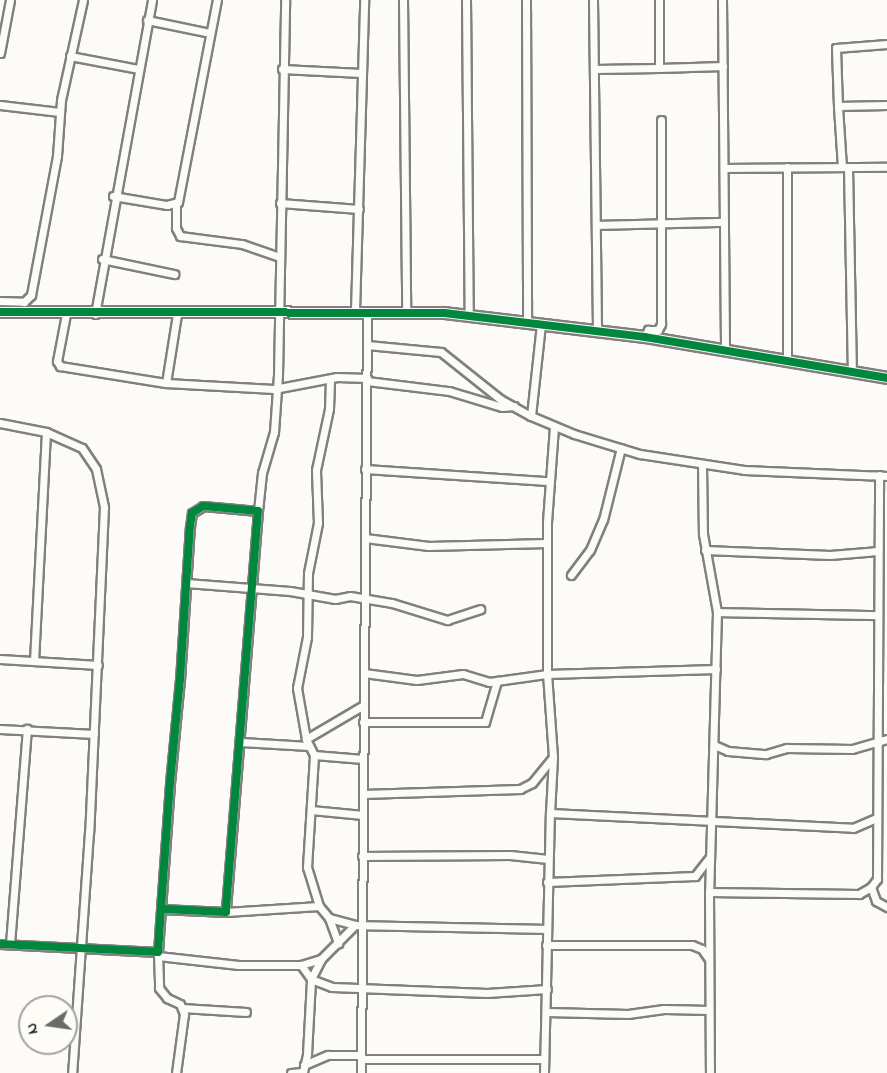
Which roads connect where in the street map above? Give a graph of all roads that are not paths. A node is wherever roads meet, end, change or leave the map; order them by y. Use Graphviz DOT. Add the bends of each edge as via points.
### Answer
graph roads {
  1 [pos="10,0"];
  2 [pos="83,0"];
  3 [pos="152,0"];
  4 [pos="217,0"];
  5 [pos="285,0"];
  6 [pos="364,0"];
  7 [pos="403,0"];
  8 [pos="466,0"];
  9 [pos="526,0"];
  10 [pos="593,0"];
  11 [pos="659,0"];
  12 [pos="722,0"];
  13 [pos="147,20"];
  14 [pos="210,33"];
  15 [pos="887,44"];
  16 [pos="0,53"];
  17 [pos="70,56"];
  18 [pos="723,66"];
  19 [pos="659,68"];
  20 [pos="138,69"];
  21 [pos="282,69"];
  22 [pos="595,69"];
  23 [pos="361,73"];
  24 [pos="0,105"];
  25 [pos="887,105"];
  26 [pos="838,106"];
  27 [pos="60,112"];
  28 [pos="661,120"];
  29 [pos="787,167"];
  30 [pos="845,167"];
  31 [pos="887,167"];
  32 [pos="725,168"];
  33 [pos="113,196"];
  34 [pos="280,203"];
  35 [pos="176,204"];
  36 [pos="359,209"];
  37 [pos="663,222"];
  38 [pos="724,222"];
  39 [pos="598,225"];
  40 [pos="279,257"];
  41 [pos="102,259"];
  42 [pos="174,274"];
  43 [pos="0,301"];
  44 [pos="361,311"];
  45 [pos="406,311"];
  46 [pos="0,312"];
  47 [pos="280,313"];
  48 [pos="66,314"];
  49 [pos="95,314"];
  50 [pos="177,314"];
  51 [pos="469,315"];
  52 [pos="528,322"];
  53 [pos="541,324"];
  54 [pos="597,330"];
  55 [pos="645,337"];
  56 [pos="367,345"];
  57 [pos="725,349"];
  58 [pos="787,359"];
  59 [pos="852,371"];
  60 [pos="887,378"];
  61 [pos="330,379"];
  62 [pos="367,380"];
  63 [pos="166,383"];
  64 [pos="277,389"];
  65 [pos="514,406"];
  66 [pos="531,416"];
  67 [pos="0,423"];
  68 [pos="554,426"];
  69 [pos="46,432"];
  70 [pos="621,448"];
  71 [pos="702,465"];
  72 [pos="365,469"];
  73 [pos="883,476"];
  74 [pos="548,481"];
  75 [pos="258,511"];
  76 [pos="365,538"];
  77 [pos="547,543"];
  78 [pos="705,550"];
  79 [pos="878,551"];
  80 [pos="570,575"];
  81 [pos="186,584"];
  82 [pos="251,588"];
  83 [pos="307,594"];
  84 [pos="365,600"];
  85 [pos="480,609"];
  86 [pos="717,612"];
  87 [pos="878,615"];
  88 [pos="0,659"];
  89 [pos="34,661"];
  90 [pos="98,665"];
  91 [pos="717,669"];
  92 [pos="364,673"];
  93 [pos="548,674"];
  94 [pos="497,681"];
  95 [pos="364,705"];
  96 [pos="363,722"];
  97 [pos="0,729"];
  98 [pos="27,729"];
  99 [pos="94,734"];
  100 [pos="887,739"];
  101 [pos="877,741"];
  102 [pos="241,742"];
  103 [pos="308,742"];
  104 [pos="714,745"];
  105 [pos="314,755"];
  106 [pos="554,757"];
  107 [pos="363,759"];
  108 [pos="363,794"];
  109 [pos="877,803"];
  110 [pos="887,804"];
  111 [pos="311,810"];
  112 [pos="550,813"];
  113 [pos="363,815"];
  114 [pos="877,818"];
  115 [pos="711,819"];
  116 [pos="362,856"];
  117 [pos="710,857"];
  118 [pos="548,860"];
  119 [pos="877,879"];
  120 [pos="887,879"];
  121 [pos="547,882"];
  122 [pos="872,887"];
  123 [pos="709,892"];
  124 [pos="319,906"];
  125 [pos="887,907"];
  126 [pos="161,909"];
  127 [pos="226,912"];
  128 [pos="329,918"];
  129 [pos="359,925"];
  130 [pos="546,929"];
  131 [pos="338,943"];
  132 [pos="0,944"];
  133 [pos="10,944"];
  134 [pos="546,945"];
  135 [pos="80,948"];
  136 [pos="158,954"];
  137 [pos="708,958"];
  138 [pos="321,959"];
  139 [pos="301,965"];
  140 [pos="312,979"];
  141 [pos="362,988"];
  142 [pos="547,989"];
  143 [pos="183,1008"];
  144 [pos="708,1010"];
  145 [pos="246,1012"];
  146 [pos="546,1012"];
  147 [pos="361,1058"];
  148 [pos="544,1059"];
  149 [pos="303,1070"];
  150 [pos="72,1073"];
  151 [pos="176,1073"];
  152 [pos="291,1073"];
  153 [pos="361,1073"];
  154 [pos="544,1073"];
  155 [pos="710,1073"];
  1 -- 16 [label="street"];
  2 -- 17 [label="street"];
  3 -- 13 [label="street"];
  4 -- 14 [label="street"];
  5 -- 21 [label="street"];
  6 -- 23 [label="street"];
  7 -- 45 [label="street"];
  8 -- 51 [label="street"];
  9 -- 52 [label="street"];
  10 -- 22 [label="street"];
  11 -- 19 [label="street"];
  12 -- 18 [label="street"];
  13 -- 14 [label="street"];
  13 -- 20 [label="street"];
  14 -- 35 [label="street" via="182,193"];
  15 -- 26 [label="street" via="836,48"];
  17 -- 20 [label="street"];
  17 -- 27 [label="street"];
  18 -- 19 [label="street"];
  18 -- 32 [label="street"];
  19 -- 22 [label="street"];
  20 -- 33 [label="street"];
  21 -- 23 [label="street"];
  21 -- 34 [label="street"];
  22 -- 39 [label="street"];
  23 -- 36 [label="street"];
  24 -- 27 [label="street"];
  25 -- 26 [label="street"];
  26 -- 30 [label="street"];
  27 -- 43 [label="street" via="57,156 31,295 24,302"];
  28 -- 37 [label="street"];
  29 -- 30 [label="street"];
  29 -- 32 [label="street"];
  29 -- 58 [label="street"];
  30 -- 31 [label="street"];
  30 -- 59 [label="street"];
  32 -- 38 [label="street"];
  33 -- 35 [label="street"];
  33 -- 41 [label="street"];
  34 -- 36 [label="street"];
  34 -- 40 [label="street"];
  35 -- 40 [label="street" via="180,236 242,244"];
  36 -- 44 [label="street"];
  37 -- 38 [label="street"];
  37 -- 39 [label="street"];
  37 -- 55 [label="street" via="661,326 648,330"];
  38 -- 57 [label="street"];
  39 -- 54 [label="street"];
  40 -- 47 [label="street"];
  41 -- 42 [label="street"];
  41 -- 49 [label="street"];
  44 -- 45 [label="street"];
  44 -- 47 [label="street"];
  44 -- 56 [label="street"];
  45 -- 51 [label="street"];
  46 -- 48 [label="street"];
  47 -- 50 [label="street"];
  47 -- 64 [label="street"];
  48 -- 49 [label="street"];
  48 -- 63 [label="street" via="58,365"];
  49 -- 50 [label="street"];
  50 -- 63 [label="street"];
  51 -- 52 [label="street"];
  52 -- 53 [label="street"];
  53 -- 54 [label="street"];
  53 -- 66 [label="street"];
  54 -- 55 [label="street"];
  55 -- 57 [label="street"];
  56 -- 62 [label="street"];
  56 -- 65 [label="street" via="441,352"];
  57 -- 58 [label="street"];
  58 -- 59 [label="street"];
  59 -- 60 [label="street"];
  61 -- 62 [label="street"];
  61 -- 64 [label="street"];
  61 -- 83 [label="street" via="329,409 316,470 318,527"];
  62 -- 65 [label="street" via="448,391 502,407"];
  62 -- 72 [label="street"];
  63 -- 64 [label="street"];
  64 -- 75 [label="street" via="274,432 261,473"];
  65 -- 66 [label="street"];
  66 -- 68 [label="street"];
  67 -- 69 [label="street"];
  68 -- 70 [label="street"];
  68 -- 74 [label="street"];
  69 -- 89 [label="street"];
  69 -- 90 [label="street" via="67,439 86,452 102,491 105,538"];
  70 -- 71 [label="street"];
  70 -- 80 [label="street" via="603,520 590,550"];
  71 -- 73 [label="street" via="767,472"];
  71 -- 78 [label="street"];
  72 -- 74 [label="street"];
  72 -- 76 [label="street"];
  73 -- 79 [label="street"];
  74 -- 77 [label="street"];
  75 -- 81 [label="street" via="203,506 193,510"];
  75 -- 82 [label="street"];
  76 -- 77 [label="street" via="428,546"];
  76 -- 84 [label="street"];
  77 -- 93 [label="street"];
  78 -- 79 [label="street" via="830,555"];
  78 -- 86 [label="street"];
  79 -- 87 [label="street"];
  81 -- 82 [label="street"];
  81 -- 126 [label="street"];
  82 -- 83 [label="street"];
  82 -- 102 [label="street"];
  83 -- 84 [label="street"];
  83 -- 103 [label="street" via="307,637 297,688"];
  84 -- 85 [label="street" via="392,603 447,620"];
  84 -- 92 [label="street"];
  86 -- 87 [label="street"];
  86 -- 91 [label="street"];
  87 -- 101 [label="street"];
  88 -- 89 [label="street"];
  89 -- 90 [label="street"];
  90 -- 99 [label="street"];
  91 -- 93 [label="street"];
  91 -- 104 [label="street"];
  92 -- 94 [label="street" via="417,680 456,674 485,682"];
  92 -- 95 [label="street"];
  93 -- 94 [label="street"];
  93 -- 106 [label="street"];
  94 -- 96 [label="street" via="485,723"];
  95 -- 96 [label="street"];
  95 -- 103 [label="street"];
  96 -- 107 [label="street"];
  97 -- 98 [label="street"];
  98 -- 99 [label="street"];
  98 -- 133 [label="street"];
  99 -- 135 [label="street"];
  100 -- 101 [label="street"];
  101 -- 104 [label="street" via="852,749 790,748 765,754 725,750"];
  101 -- 109 [label="street"];
  102 -- 103 [label="street"];
  102 -- 127 [label="street"];
  103 -- 105 [label="street"];
  104 -- 115 [label="street"];
  105 -- 107 [label="street"];
  105 -- 111 [label="street"];
  106 -- 108 [label="street" via="528,787"];
  106 -- 112 [label="street"];
  107 -- 108 [label="street"];
  108 -- 113 [label="street"];
  109 -- 110 [label="street"];
  109 -- 114 [label="street"];
  111 -- 113 [label="street"];
  111 -- 124 [label="street" via="307,867"];
  112 -- 115 [label="street"];
  112 -- 118 [label="street"];
  113 -- 116 [label="street"];
  114 -- 115 [label="street" via="853,828 755,825"];
  114 -- 119 [label="street"];
  115 -- 117 [label="street"];
  116 -- 118 [label="street" via="487,855"];
  116 -- 129 [label="street"];
  117 -- 121 [label="street" via="696,876"];
  117 -- 123 [label="street"];
  118 -- 121 [label="street"];
  119 -- 120 [label="street"];
  119 -- 122 [label="street"];
  121 -- 130 [label="street"];
  122 -- 123 [label="street" via="859,894"];
  122 -- 125 [label="street" via="876,901"];
  123 -- 137 [label="street"];
  124 -- 127 [label="street"];
  124 -- 128 [label="street"];
  126 -- 127 [label="street"];
  126 -- 136 [label="street"];
  128 -- 129 [label="street"];
  128 -- 131 [label="street"];
  129 -- 130 [label="street"];
  129 -- 131 [label="street"];
  129 -- 141 [label="street"];
  130 -- 134 [label="street"];
  131 -- 138 [label="street"];
  132 -- 133 [label="street"];
  133 -- 135 [label="street"];
  134 -- 137 [label="street" via="692,945 702,949"];
  134 -- 142 [label="street"];
  135 -- 136 [label="street"];
  135 -- 150 [label="street"];
  136 -- 139 [label="street" via="218,964"];
  136 -- 143 [label="street" via="159,988"];
  137 -- 144 [label="street"];
  138 -- 139 [label="street"];
  138 -- 140 [label="street"];
  139 -- 140 [label="street"];
  140 -- 141 [label="street" via="325,986"];
  140 -- 149 [label="street"];
  141 -- 142 [label="street" via="487,993"];
  141 -- 147 [label="street"];
  142 -- 146 [label="street"];
  143 -- 145 [label="street"];
  143 -- 151 [label="street"];
  144 -- 146 [label="street" via="663,1009 628,1014"];
  144 -- 155 [label="street"];
  146 -- 148 [label="street"];
  147 -- 148 [label="street"];
  147 -- 149 [label="street" via="328,1055"];
  147 -- 153 [label="street"];
  148 -- 154 [label="street"];
  149 -- 152 [label="street"];
}
